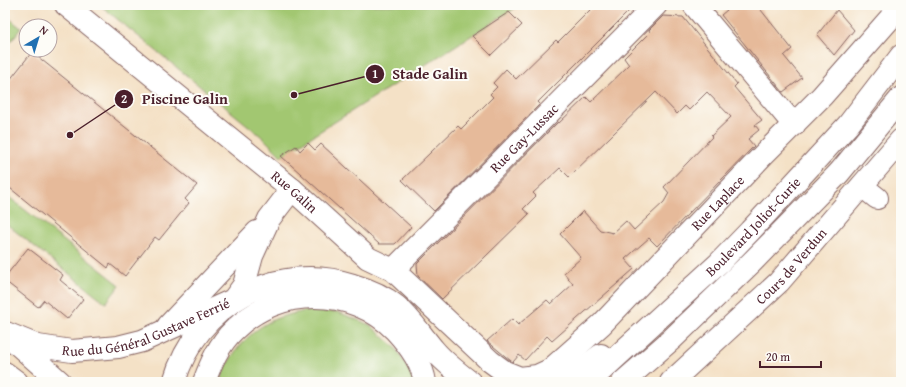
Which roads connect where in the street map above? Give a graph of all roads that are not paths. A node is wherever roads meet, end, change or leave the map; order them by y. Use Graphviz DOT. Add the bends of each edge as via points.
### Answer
graph roads {
  1 [pos="66,5"];
  2 [pos="656,5"];
  3 [pos="694,5"];
  4 [pos="901,6"];
  5 [pos="901,56"];
  6 [pos="901,98"];
  7 [pos="794,125"];
  8 [pos="901,140"];
  9 [pos="838,174"];
  10 [pos="292,189"];
  11 [pos="269,219"];
  12 [pos="719,263"];
  13 [pos="393,270"];
  14 [pos="233,300"];
  15 [pos="5,333"];
  16 [pos="161,333"];
  17 [pos="5,374"];
  18 [pos="520,378"];
  19 [pos="17,382"];
  20 [pos="60,382"];
  21 [pos="174,382"];
  22 [pos="204,382"];
  23 [pos="425,382"];
  24 [pos="470,382"];
  25 [pos="564,382"];
  26 [pos="589,382"];
  27 [pos="623,382"];
  28 [pos="641,382"];
  29 [pos="671,382"];
  1 -- 10 [label="street, Rue Galin"];
  2 -- 13 [label="street, Rue Gay-Lussac"];
  3 -- 7 [label="street"];
  4 -- 7 [label="street, Rue Laplace"];
  5 -- 12 [label="street, Boulevard Joliot-Curie" via="848,125"];
  6 -- 9 [label="street, Boulevard Joliot-Curie"];
  7 -- 18 [label="street, Rue Laplace" via="602,324 550,370 537,376"];
  8 -- 29 [label="street, Cours de Verdun" via="870,192 779,282"];
  9 -- 27 [label="street, Boulevard Joliot-Curie" via="753,261"];
  9 -- 28 [label="street" via="788,238 760,268"];
  10 -- 11 [label="street, Rue du Général Gustave Ferrié"];
  10 -- 13 [label="street, Rue Galin" via="368,258"];
  11 -- 14 [label="street, Rue du Général Gustave Ferrié" via="252,256 244,285"];
  11 -- 16 [label="street"];
  12 -- 25 [label="street" via="614,347"];
  12 -- 26 [label="street, Boulevard Joliot-Curie"];
  13 -- 18 [label="street, Rue Galin" via="490,361 505,372"];
  14 -- 16 [label="street, Rue du Général Gustave Ferrié"];
  14 -- 21 [label="street" via="204,326 193,342"];
  14 -- 24 [label="street" via="258,287 285,279 312,277 340,280 369,290 395,306 415,325 434,351"];
  15 -- 16 [label="street, Rue du Général Gustave Ferrié" via="38,346 72,351 118,347"];
  15 -- 20 [label="street"];
  17 -- 19 [label="street"];
  22 -- 23 [label="street" via="213,358 234,330 254,314 287,299 313,296 335,297 354,303 384,319 403,338 414,354"];
}
